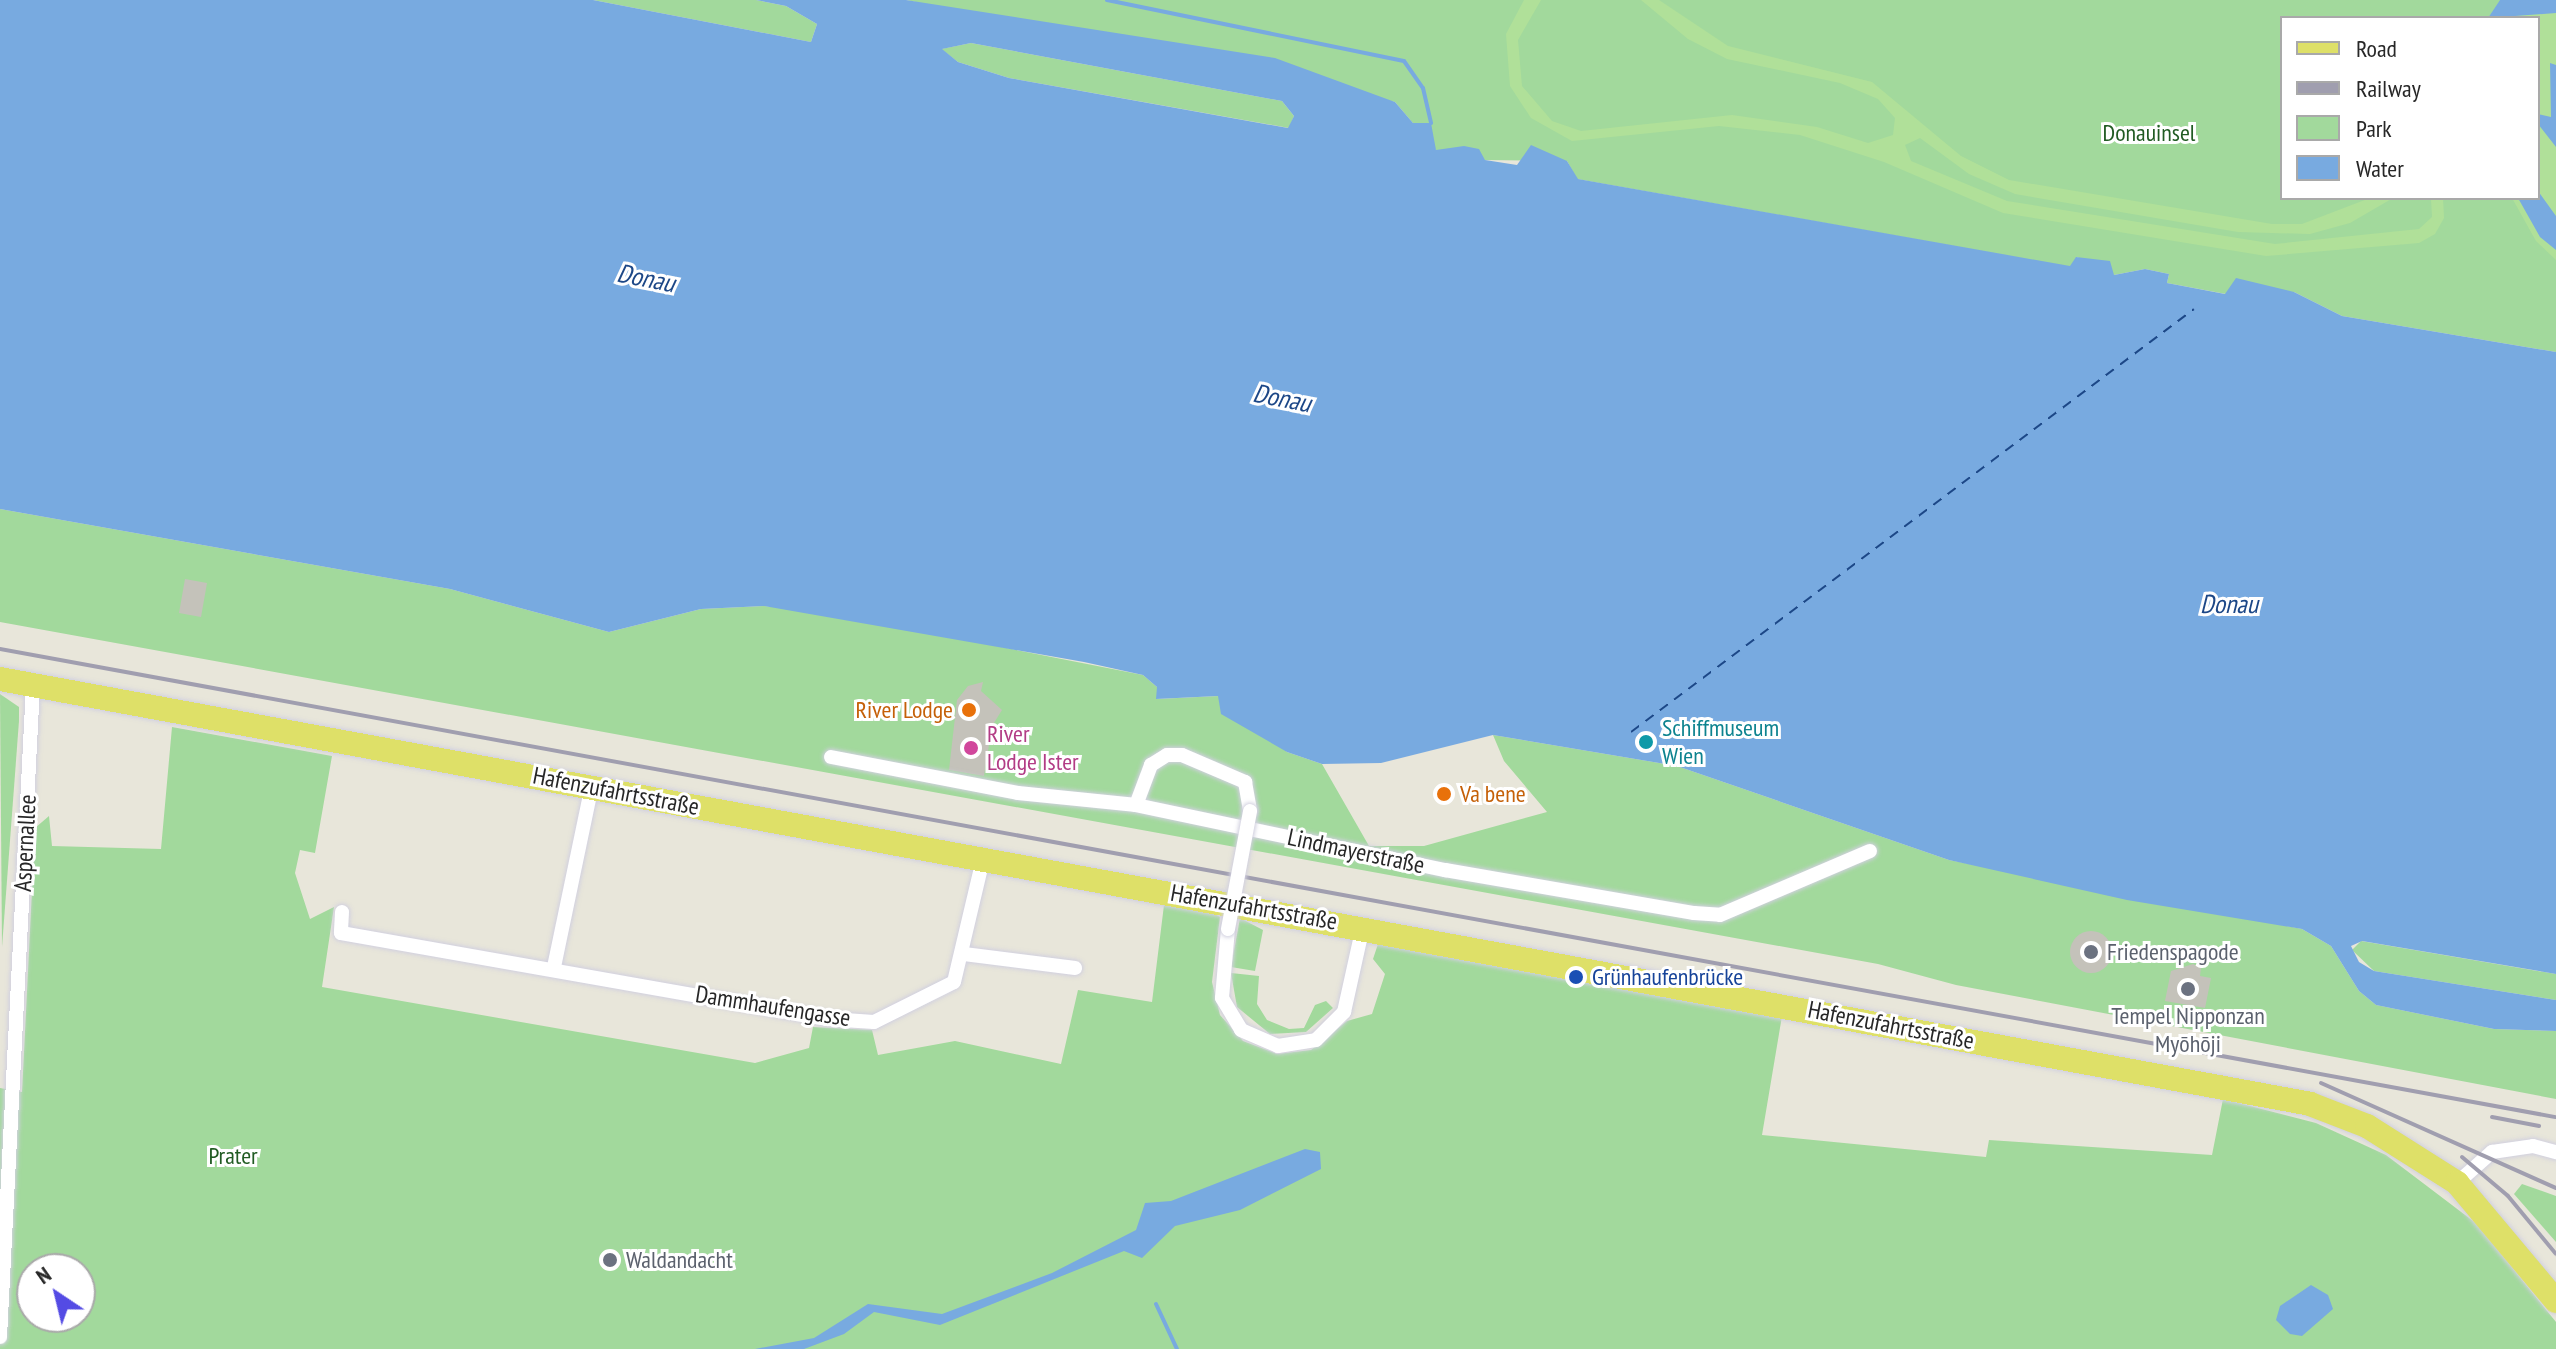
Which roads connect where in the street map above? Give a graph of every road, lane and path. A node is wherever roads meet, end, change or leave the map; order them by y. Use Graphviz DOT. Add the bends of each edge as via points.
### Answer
graph roads {
  1 [pos="0,679"];
  2 [pos="33,685"];
  3 [pos="831,757"];
  4 [pos="592,785"];
  5 [pos="1136,805"];
  6 [pos="1870,851"];
  7 [pos="983,859"];
  8 [pos="342,912"];
  9 [pos="1363,926"];
  10 [pos="964,954"];
  11 [pos="554,967"];
  12 [pos="1075,968"];
  13 [pos="2556,1152"];
  14 [pos="2457,1183"];
  15 [pos="2556,1301"];
  16 [pos="0,1337"];
  1 -- 2 [label="main road, Hafenzufahrtsstraße"];
  2 -- 4 [label="main road, Hafenzufahrtsstraße"];
  2 -- 16 [label="street, Aspernallee"];
  3 -- 5 [label="street, Lindmayerstraße" via="1018,793"];
  4 -- 7 [label="main road, Hafenzufahrtsstraße"];
  4 -- 11 [label="street"];
  5 -- 6 [label="street, Lindmayerstraße" via="1445,870 1720,915"];
  5 -- 9 [label="street, bridge" via="1151,765 1167,755 1182,755 1245,782 1250,811 1228,929 1222,998 1241,1030 1278,1046 1316,1040 1344,1012"];
  7 -- 9 [label="main road, Hafenzufahrtsstraße"];
  7 -- 10 [label="street, Dammhaufengasse"];
  8 -- 11 [label="street, Dammhaufengasse" via="341,933"];
  9 -- 14 [label="main road, Hafenzufahrtsstraße" via="2310,1104 2367,1126"];
  10 -- 11 [label="street, Dammhaufengasse" via="954,982 929,1000 874,1022 829,1019"];
  10 -- 12 [label="street"];
  13 -- 14 [label="street" via="2533,1146 2492,1152"];
  14 -- 15 [label="main road, Hafenzufahrtsstraße"];
}
